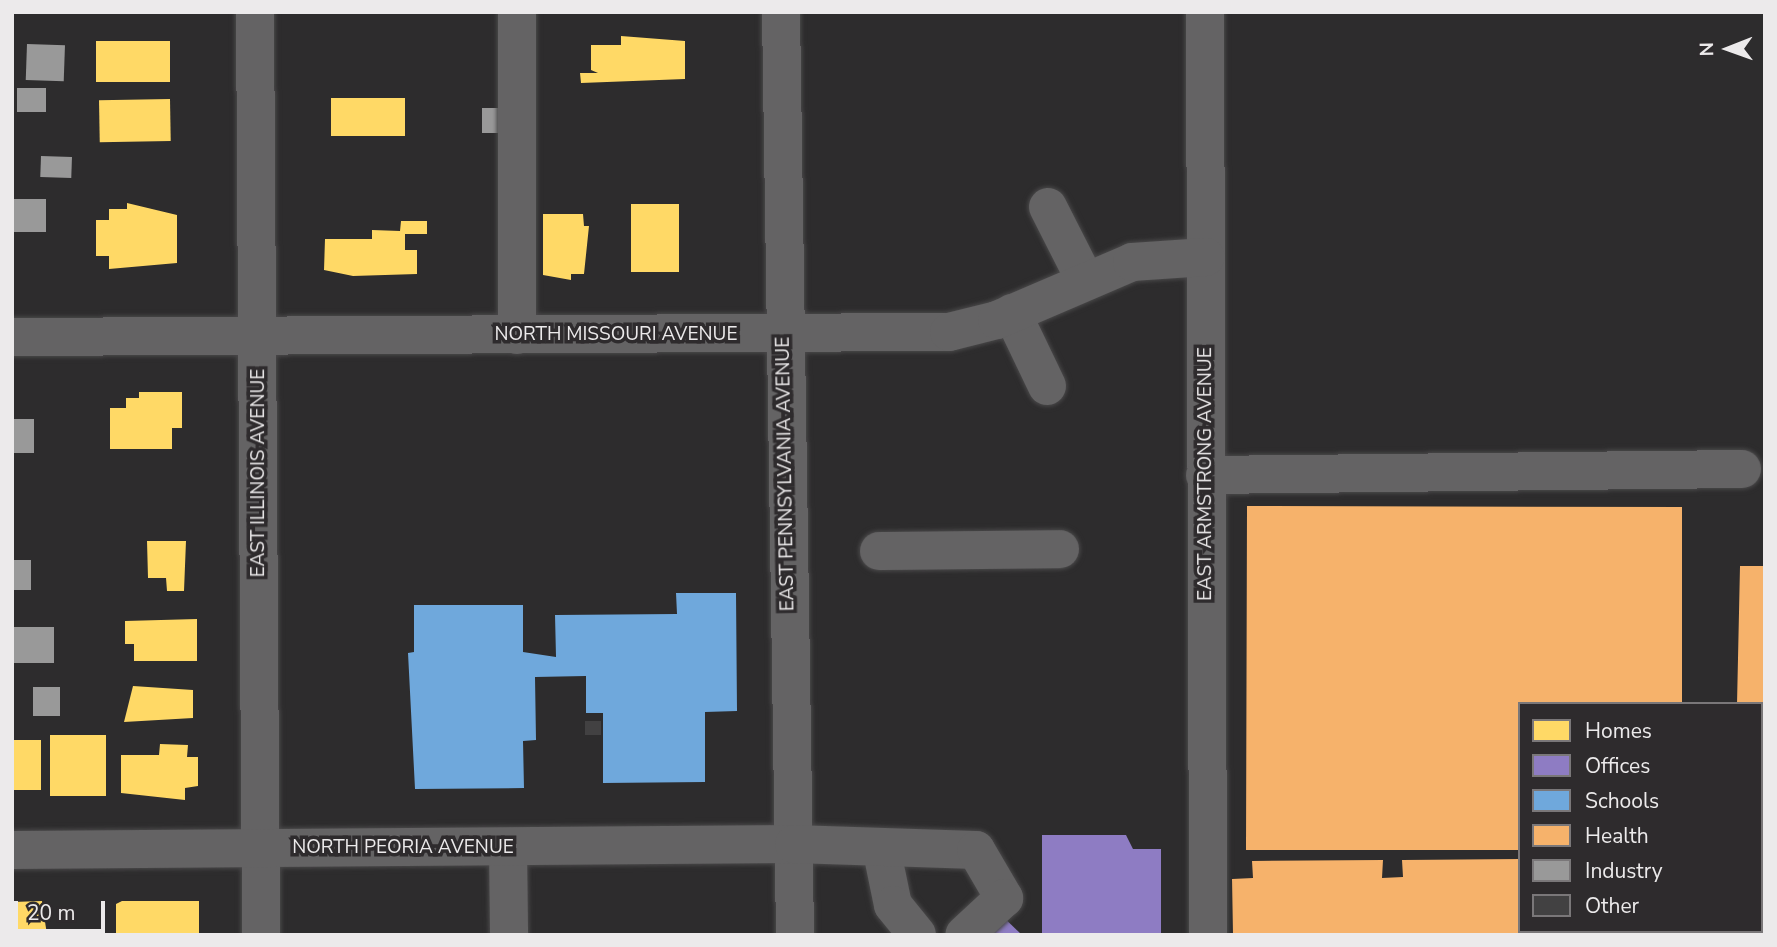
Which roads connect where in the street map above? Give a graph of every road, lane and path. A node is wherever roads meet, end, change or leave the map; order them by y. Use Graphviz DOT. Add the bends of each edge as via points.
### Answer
graph roads {
  1 [pos="256,12"];
  2 [pos="517,12"];
  3 [pos="781,12"];
  4 [pos="1205,12"];
  5 [pos="1048,207"];
  6 [pos="1206,257"];
  7 [pos="1085,280"];
  8 [pos="1012,313"];
  9 [pos="258,335"];
  10 [pos="517,335"];
  11 [pos="783,335"];
  12 [pos="12,337"];
  13 [pos="1047,387"];
  14 [pos="1742,469"];
  15 [pos="1205,475"];
  16 [pos="1060,549"];
  17 [pos="880,551"];
  18 [pos="794,844"];
  19 [pos="508,847"];
  20 [pos="881,847"];
  21 [pos="261,849"];
  22 [pos="12,850"];
  23 [pos="261,935"];
  24 [pos="509,935"];
  25 [pos="794,935"];
  26 [pos="917,935"];
  27 [pos="964,935"];
  28 [pos="1208,935"];
  1 -- 9 [label="street, EAST ILLINOIS AVENUE"];
  2 -- 10 [label="street"];
  3 -- 11 [label="street, EAST PENNSYLVANIA AVENUE"];
  4 -- 6 [label="street, EAST ARMSTRONG AVENUE"];
  5 -- 7 [label="street"];
  6 -- 7 [label="street, NORTH MISSOURI AVENUE" via="1157,256"];
  6 -- 15 [label="street, EAST ARMSTRONG AVENUE"];
  7 -- 8 [label="street, NORTH MISSOURI AVENUE"];
  8 -- 11 [label="street, NORTH MISSOURI AVENUE" via="949,332"];
  8 -- 13 [label="street"];
  9 -- 10 [label="street, NORTH MISSOURI AVENUE"];
  9 -- 12 [label="street, NORTH MISSOURI AVENUE"];
  9 -- 21 [label="street, EAST ILLINOIS AVENUE"];
  10 -- 11 [label="street, NORTH MISSOURI AVENUE"];
  11 -- 18 [label="street, EAST PENNSYLVANIA AVENUE"];
  14 -- 15 [label="street"];
  15 -- 28 [label="street, EAST ARMSTRONG AVENUE"];
  16 -- 17 [label="street"];
  18 -- 19 [label="street, NORTH PEORIA AVENUE"];
  18 -- 20 [label="street, NORTH PEORIA AVENUE"];
  18 -- 25 [label="street, EAST PENNSYLVANIA AVENUE"];
  19 -- 21 [label="street, NORTH PEORIA AVENUE"];
  19 -- 24 [label="street"];
  20 -- 26 [label="street" via="893,905"];
  20 -- 27 [label="street, NORTH PEORIA AVENUE" via="976,850 1004,898"];
  21 -- 22 [label="street, NORTH PEORIA AVENUE"];
  21 -- 23 [label="street, EAST ILLINOIS AVENUE"];
}
